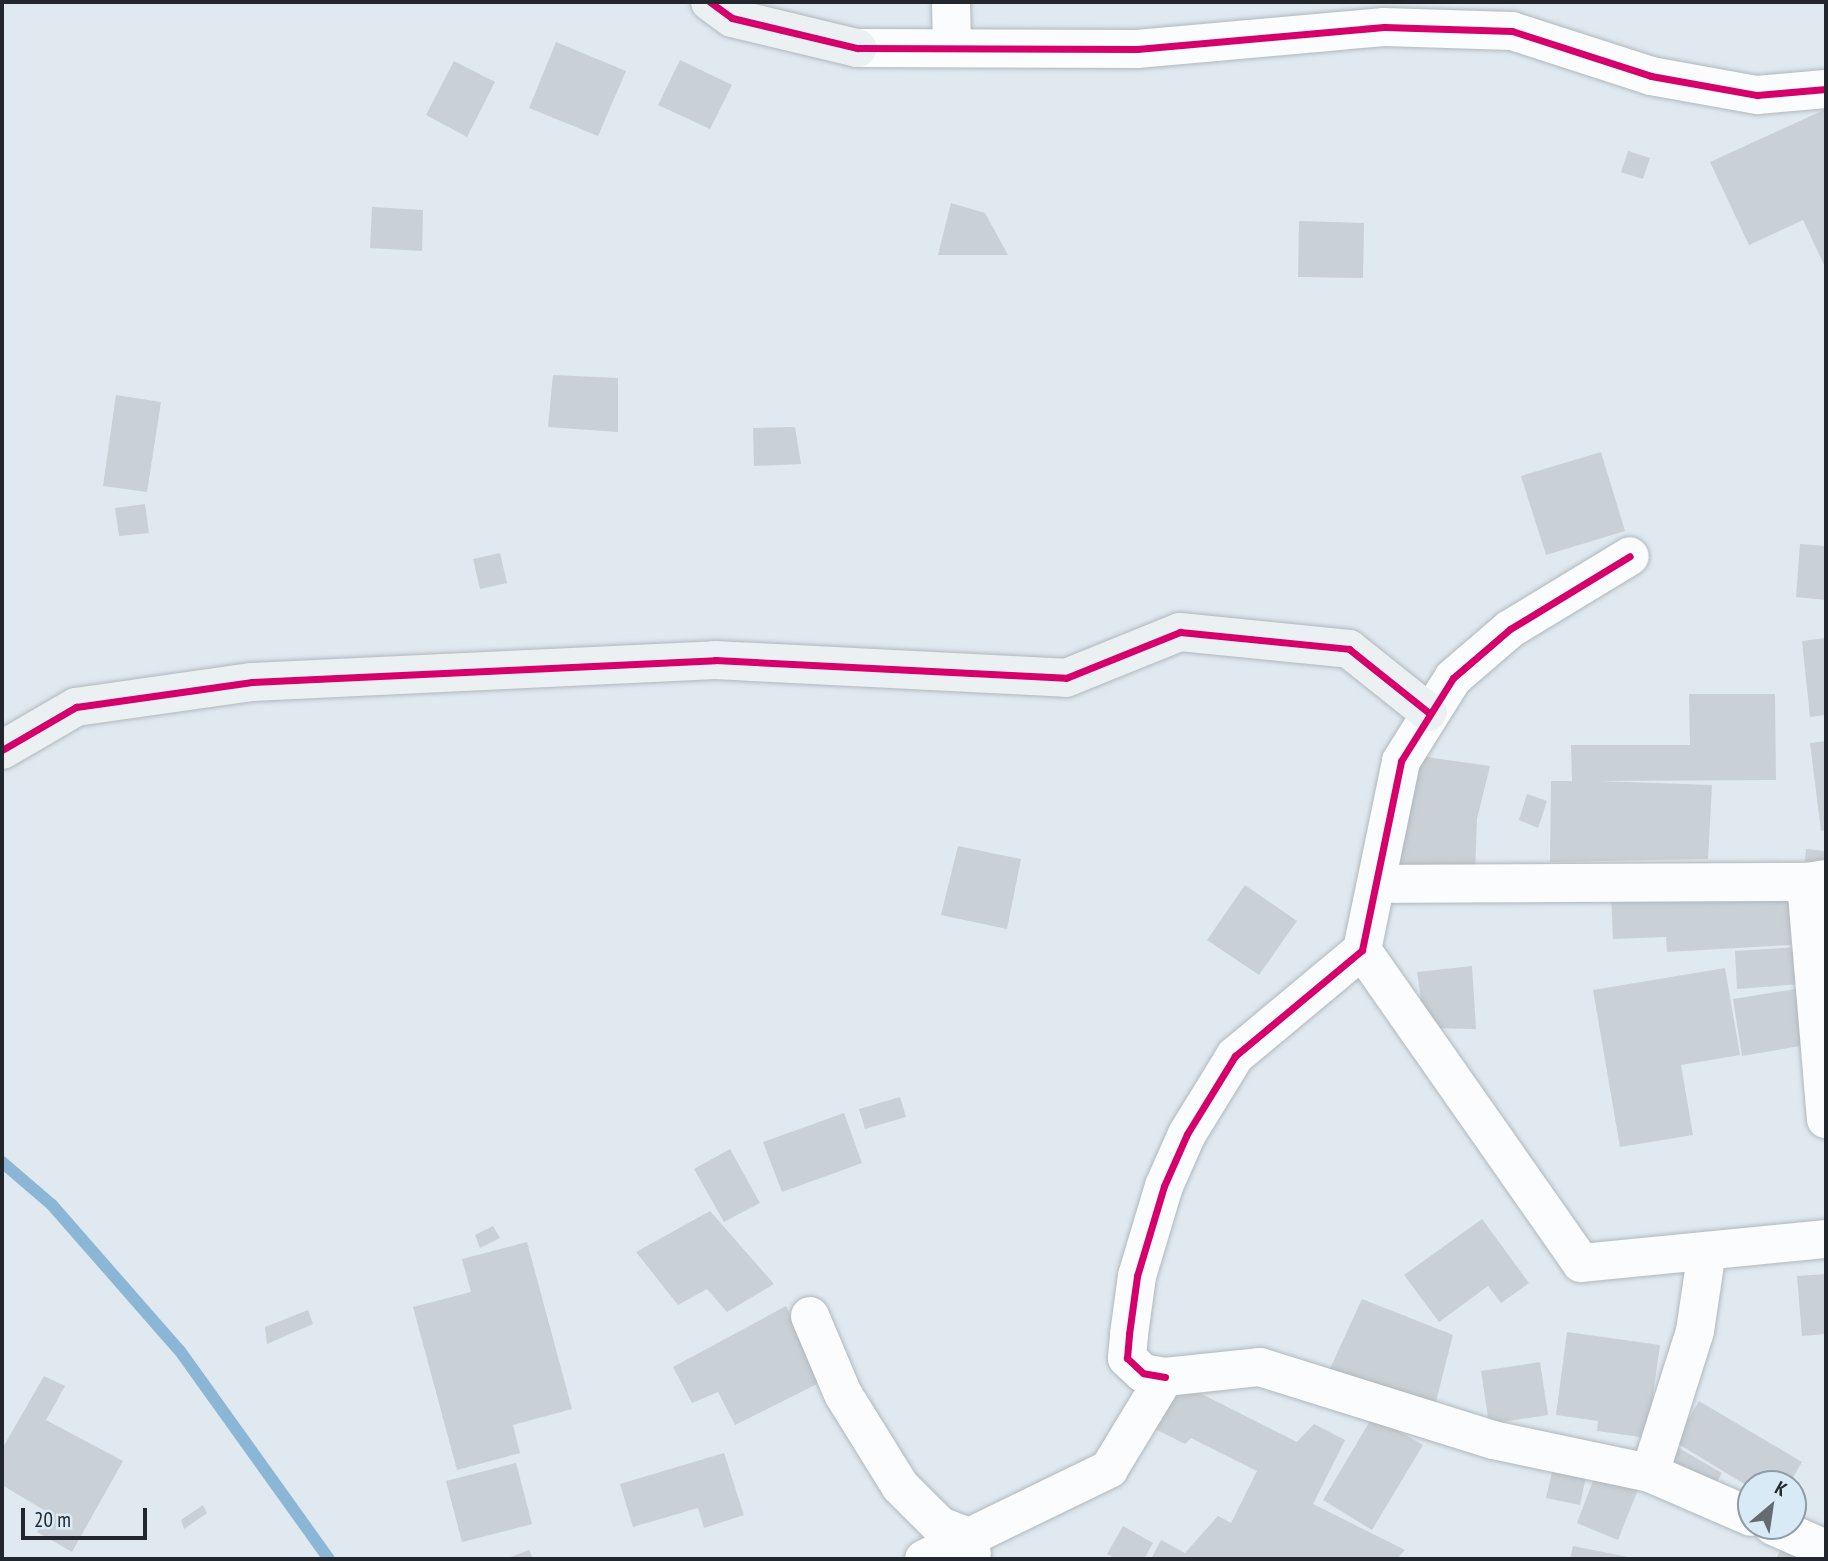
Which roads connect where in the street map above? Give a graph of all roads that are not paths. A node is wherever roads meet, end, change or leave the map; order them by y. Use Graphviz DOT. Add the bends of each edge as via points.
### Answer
graph roads {
  1 [pos="710,2"];
  2 [pos="951,2"];
  3 [pos="952,48"];
  4 [pos="1826,89"];
  5 [pos="1630,556"];
  6 [pos="1428,712"];
  7 [pos="2,751"];
  8 [pos="1816,880"];
  9 [pos="1379,884"];
  10 [pos="1362,950"];
  11 [pos="1826,1119"];
  12 [pos="1826,1240"];
  13 [pos="1707,1251"];
  14 [pos="810,1316"];
  15 [pos="1164,1377"];
  16 [pos="1650,1473"];
  17 [pos="1737,1511"];
  18 [pos="1805,1540"];
  19 [pos="970,1547"];
  20 [pos="1826,1549"];
  21 [pos="924,1559"];
  1 -- 3 [label="street" via="732,18 858,48"];
  2 -- 3 [label="street"];
  3 -- 4 [label="street" via="1137,49 1384,27 1512,31 1651,76 1757,95"];
  5 -- 6 [label="street" via="1510,629 1453,678"];
  6 -- 7 [label="street" via="1349,649 1180,632 1066,678 715,660 251,682 76,707"];
  6 -- 9 [label="street" via="1401,761"];
  8 -- 9 [label="street"];
  8 -- 11 [label="street"];
  9 -- 10 [label="street"];
  10 -- 13 [label="street" via="1581,1263"];
  10 -- 15 [label="street" via="1235,1056 1187,1134 1164,1186 1137,1276 1129,1334 1127,1358 1143,1373"];
  12 -- 13 [label="street"];
  13 -- 16 [label="street" via="1695,1331"];
  14 -- 19 [label="street" via="843,1394 900,1486 940,1526"];
  15 -- 16 [label="street" via="1260,1367 1493,1440"];
  15 -- 19 [label="street" via="1108,1469"];
  16 -- 17 [label="street"];
  18 -- 20 [label="street"];
  19 -- 21 [label="street"];
}
